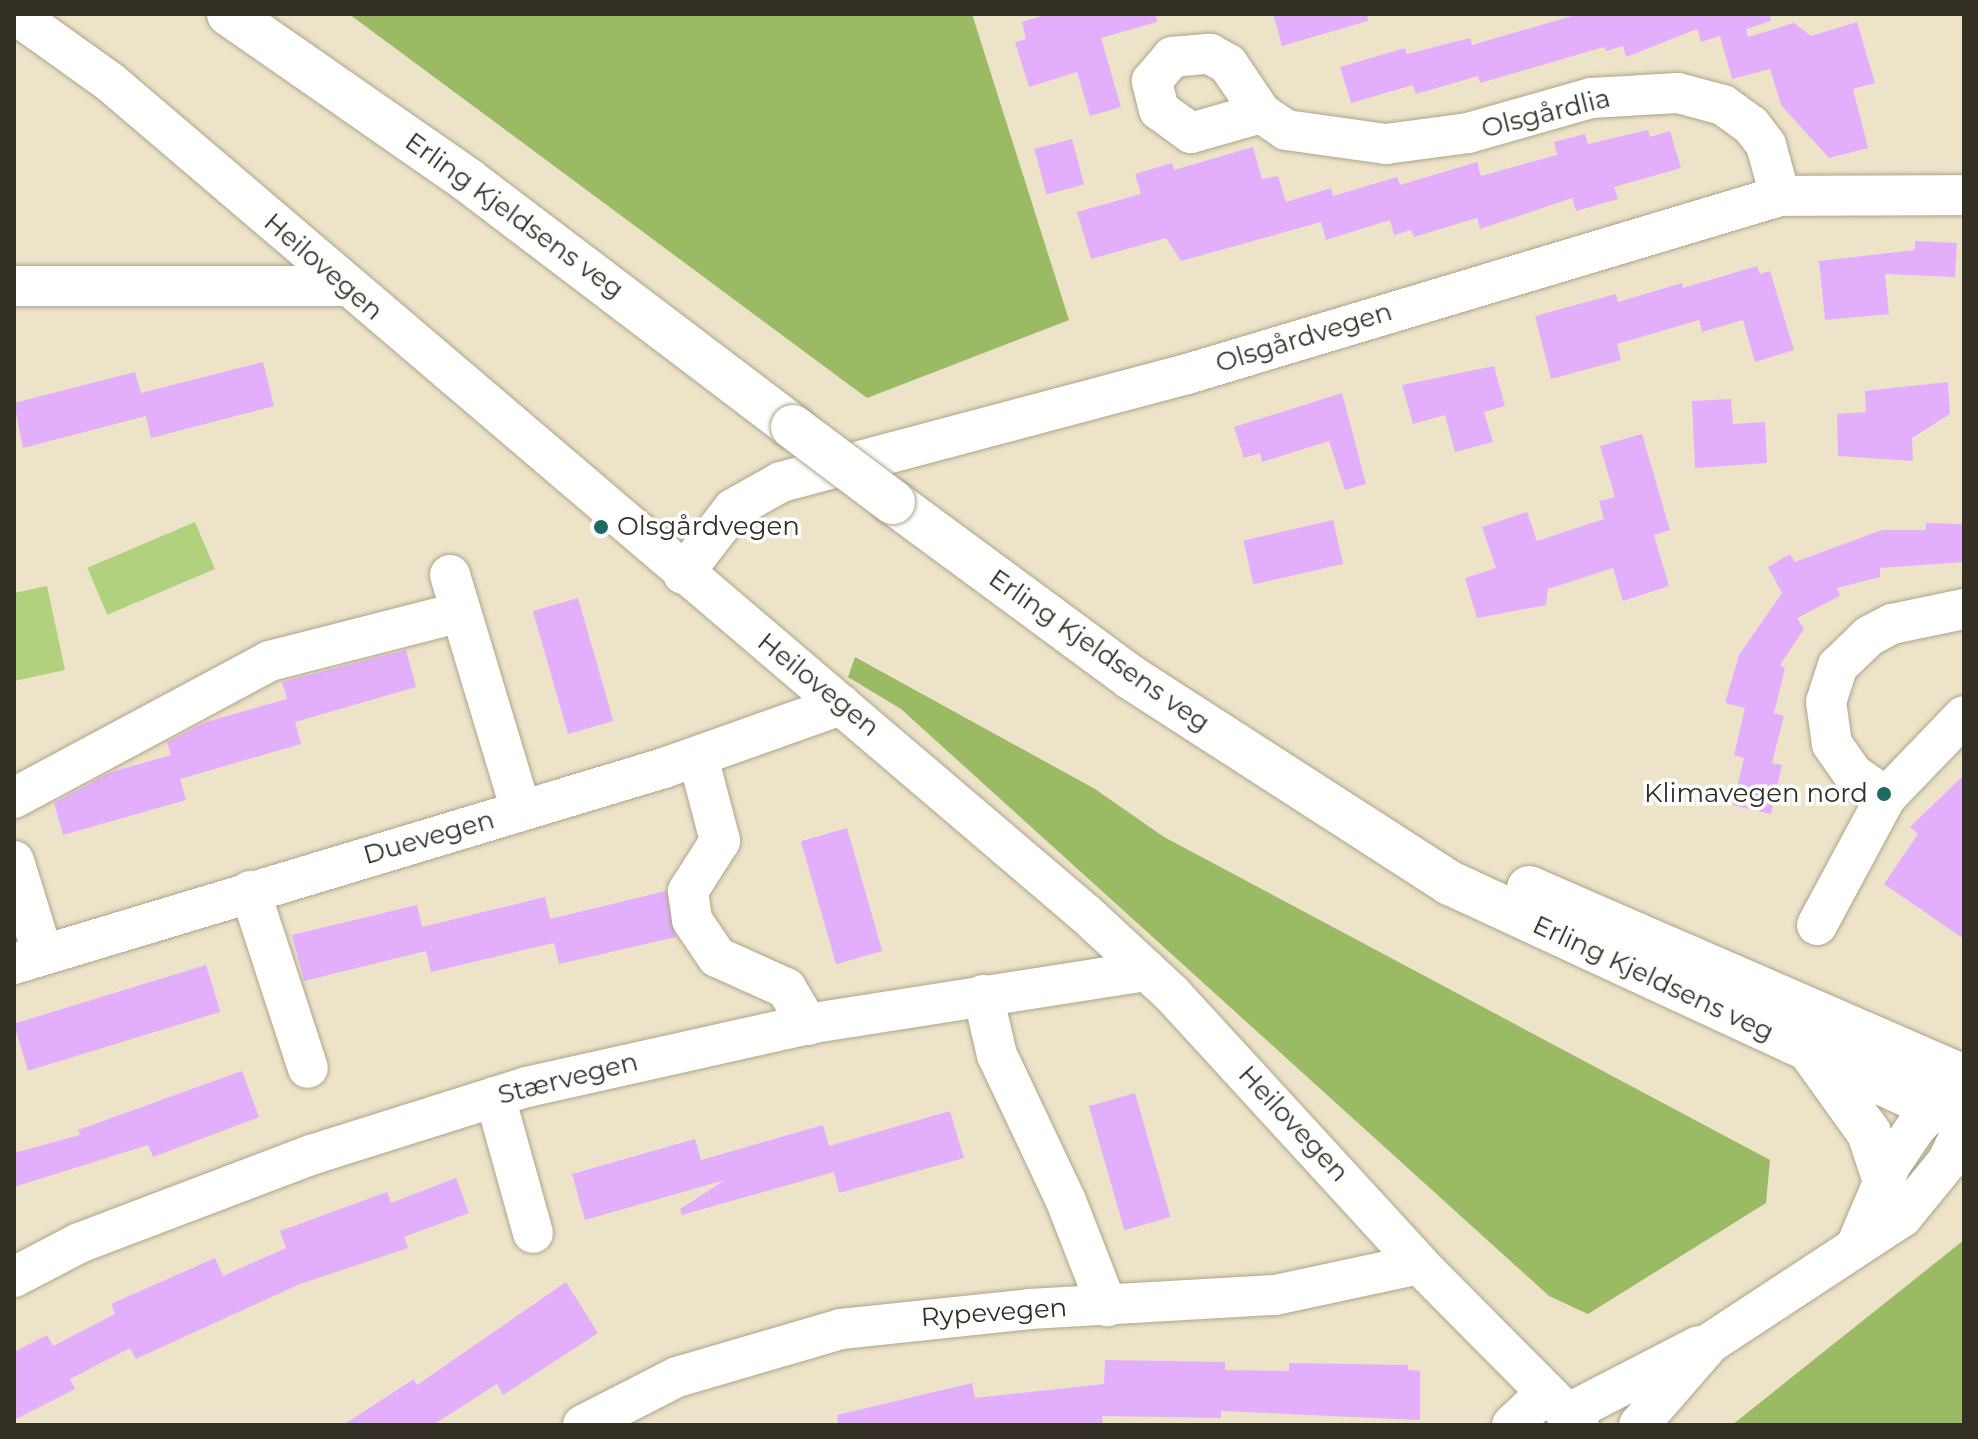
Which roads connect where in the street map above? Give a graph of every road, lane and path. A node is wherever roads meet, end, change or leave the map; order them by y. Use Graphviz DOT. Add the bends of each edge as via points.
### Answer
graph roads {
  1 [pos="15,14"];
  2 [pos="229,14"];
  3 [pos="1261,113"];
  4 [pos="1964,195"];
  5 [pos="1780,196"];
  6 [pos="14,286"];
  7 [pos="344,286"];
  8 [pos="683,574"];
  9 [pos="1964,609"];
  10 [pos="841,705"];
  11 [pos="1964,716"];
  12 [pos="698,757"];
  13 [pos="1886,797"];
  14 [pos="14,798"];
  15 [pos="521,810"];
  16 [pos="1353,815"];
  17 [pos="14,861"];
  18 [pos="250,891"];
  19 [pos="1817,925"];
  20 [pos="28,959"];
  21 [pos="1147,971"];
  22 [pos="983,995"];
  23 [pos="808,1025"];
  24 [pos="1812,1053"];
  25 [pos="308,1068"];
  26 [pos="495,1097"];
  27 [pos="1958,1102"];
  28 [pos="1884,1178"];
  29 [pos="533,1233"];
  30 [pos="1856,1246"];
  31 [pos="1419,1264"];
  32 [pos="14,1277"];
  33 [pos="1107,1306"];
  34 [pos="1710,1343"];
  35 [pos="1564,1411"];
  36 [pos="583,1425"];
  37 [pos="1512,1425"];
  38 [pos="1639,1425"];
  1 -- 7 [label="street, Heilovegen" via="110,82"];
  2 -- 16 [label="highway, Erling Kjeldsens veg, bridge" via="469,181 1130,677"];
  3 -- 5 [label="street, Olsgårdlia" via="1306,135 1386,144 1468,133 1591,98 1678,93 1723,105 1751,125 1766,145"];
  4 -- 5 [label="street, Olsgårdvegen"];
  5 -- 8 [label="street, Olsgårdvegen" via="1187,374 781,482 733,509"];
  6 -- 7 [label="street"];
  7 -- 8 [label="street, Heilovegen"];
  8 -- 10 [label="street, Heilovegen"];
  9 -- 13 [label="street" via="1892,624 1869,636 1838,666 1826,702 1832,744 1853,774"];
  10 -- 12 [label="street, Duevegen"];
  10 -- 21 [label="street, Heilovegen"];
  11 -- 13 [label="street"];
  12 -- 15 [label="street, Duevegen"];
  12 -- 23 [label="street" via="720,841 688,891 692,920 717,957 786,988"];
  13 -- 19 [label="street"];
  14 -- 15 [label="street" via="270,661 456,594"];
  15 -- 18 [label="street, Duevegen"];
  16 -- 24 [label="highway, Erling Kjeldsens veg" via="1450,883"];
  16 -- 27 [label="highway, Erling Kjeldsens veg" via="1432,843"];
  17 -- 20 [label="street"];
  18 -- 20 [label="street, Duevegen"];
  18 -- 25 [label="street"];
  21 -- 22 [label="street, Stærvegen"];
  21 -- 31 [label="street, Heilovegen"];
  22 -- 23 [label="street, Stærvegen"];
  22 -- 33 [label="street" via="997,1055 1066,1201"];
  23 -- 26 [label="street, Stærvegen"];
  24 -- 27 [label="highway, Erling Kjeldsens veg"];
  24 -- 28 [label="highway" via="1869,1133"];
  26 -- 29 [label="street"];
  26 -- 32 [label="street, Stærvegen" via="296,1160 79,1243"];
  27 -- 28 [label="street"];
  27 -- 30 [label="street" via="1947,1162 1909,1209"];
  28 -- 30 [label="street"];
  30 -- 34 [label="street"];
  31 -- 33 [label="street, Rypevegen" via="1275,1295"];
  31 -- 35 [label="street, Heilovegen"];
  33 -- 36 [label="street, Rypevegen" via="899,1320 789,1340 677,1377"];
  34 -- 35 [label="street" via="1648,1367"];
  34 -- 38 [label="street"];
  35 -- 37 [label="street"];
}
